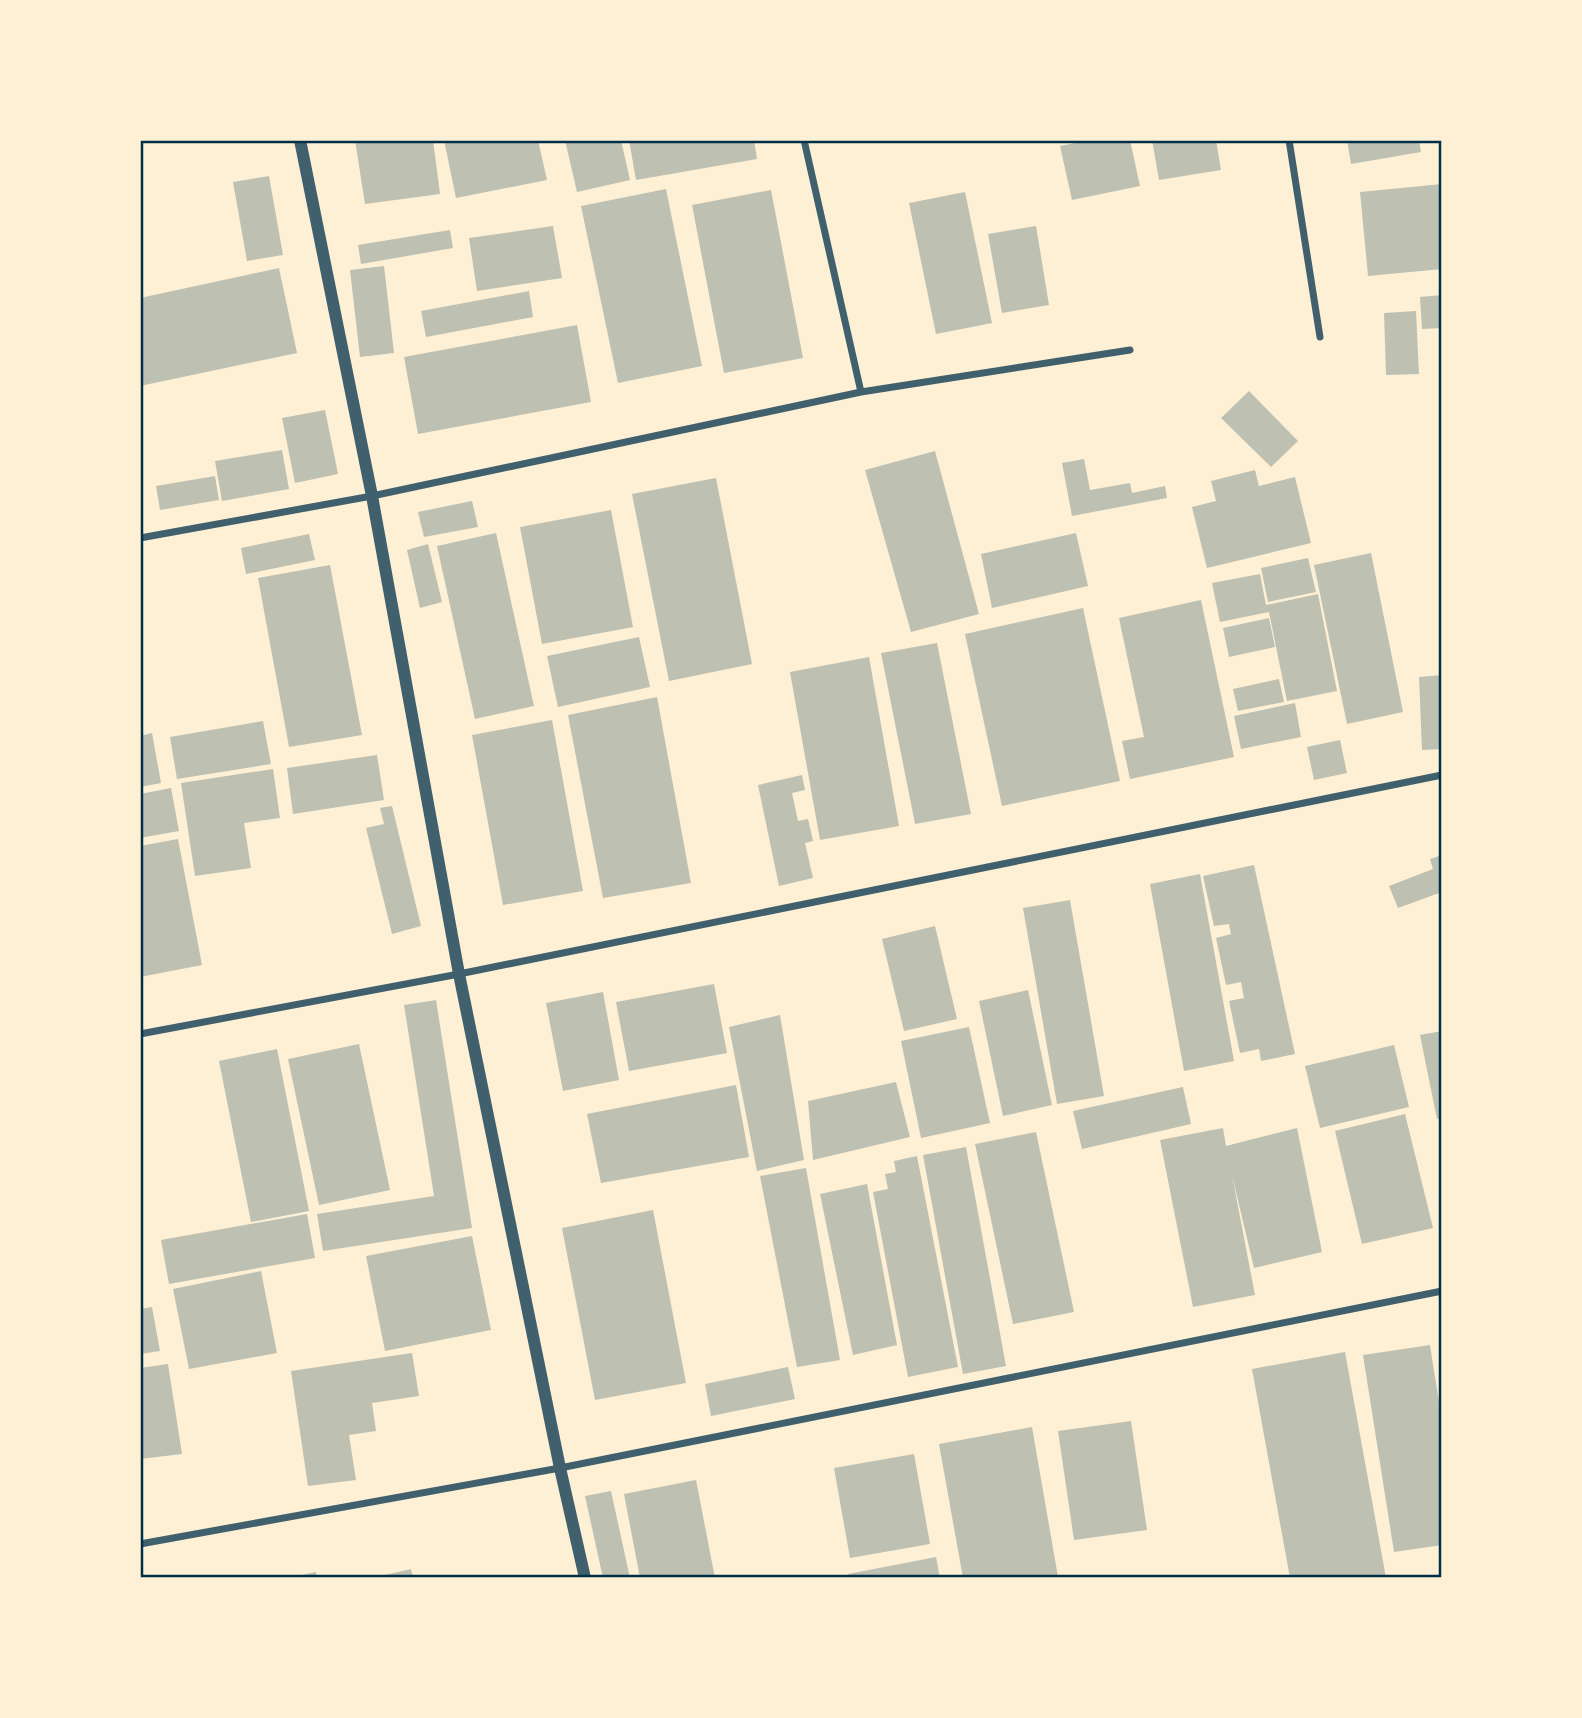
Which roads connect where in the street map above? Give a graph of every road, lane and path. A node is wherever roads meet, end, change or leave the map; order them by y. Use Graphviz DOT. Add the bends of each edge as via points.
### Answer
graph roads {
  1 [pos="300,140"];
  2 [pos="804,140"];
  3 [pos="1290,140"];
  4 [pos="1320,337"];
  5 [pos="1130,350"];
  6 [pos="861,392"];
  7 [pos="372,496"];
  8 [pos="140,538"];
  9 [pos="1442,775"];
  10 [pos="459,974"];
  11 [pos="140,1034"];
  12 [pos="1442,1291"];
  13 [pos="560,1468"];
  14 [pos="140,1544"];
  15 [pos="585,1578"];
  1 -- 7 [label="street"];
  2 -- 6 [label="street"];
  3 -- 4 [label="street"];
  5 -- 6 [label="street"];
  6 -- 7 [label="street"];
  7 -- 8 [label="street"];
  7 -- 10 [label="street"];
  9 -- 10 [label="street"];
  10 -- 11 [label="street"];
  10 -- 13 [label="street"];
  12 -- 13 [label="street"];
  13 -- 14 [label="street"];
  13 -- 15 [label="street"];
}
